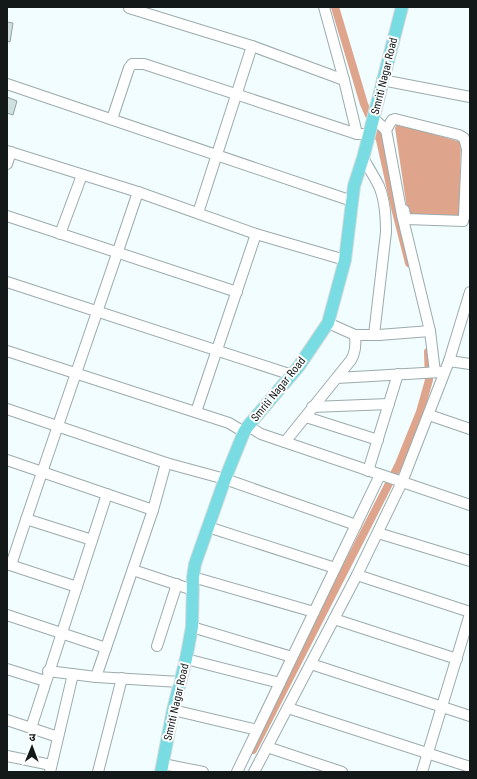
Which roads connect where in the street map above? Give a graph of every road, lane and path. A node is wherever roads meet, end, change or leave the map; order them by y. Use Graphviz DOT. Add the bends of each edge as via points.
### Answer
graph roads {
  1 [pos="314,7"];
  2 [pos="402,7"];
  3 [pos="129,8"];
  4 [pos="324,9"];
  5 [pos="252,46"];
  6 [pos="344,80"];
  7 [pos="382,80"];
  8 [pos="7,84"];
  9 [pos="237,94"];
  10 [pos="470,97"];
  11 [pos="373,118"];
  12 [pos="112,120"];
  13 [pos="392,120"];
  14 [pos="386,130"];
  15 [pos="363,134"];
  16 [pos="9,152"];
  17 [pos="217,154"];
  18 [pos="363,158"];
  19 [pos="7,164"];
  20 [pos="82,174"];
  21 [pos="138,192"];
  22 [pos="352,201"];
  23 [pos="198,213"];
  24 [pos="7,216"];
  25 [pos="60,234"];
  26 [pos="256,234"];
  27 [pos="117,252"];
  28 [pos="344,260"];
  29 [pos="7,282"];
  30 [pos="237,292"];
  31 [pos="470,292"];
  32 [pos="97,312"];
  33 [pos="328,323"];
  34 [pos="430,331"];
  35 [pos="356,335"];
  36 [pos="374,335"];
  37 [pos="7,351"];
  38 [pos="217,351"];
  39 [pos="450,361"];
  40 [pos="470,364"];
  41 [pos="440,372"];
  42 [pos="77,373"];
  43 [pos="398,374"];
  44 [pos="292,375"];
  45 [pos="337,378"];
  46 [pos="389,404"];
  47 [pos="312,408"];
  48 [pos="7,409"];
  49 [pos="196,412"];
  50 [pos="429,415"];
  51 [pos="306,417"];
  52 [pos="57,426"];
  53 [pos="246,429"];
  54 [pos="470,429"];
  55 [pos="378,440"];
  56 [pos="285,442"];
  57 [pos="7,460"];
  58 [pos="166,463"];
  59 [pos="368,471"];
  60 [pos="42,472"];
  61 [pos="380,475"];
  62 [pos="225,479"];
  63 [pos="402,482"];
  64 [pos="107,494"];
  65 [pos="470,505"];
  66 [pos="153,510"];
  67 [pos="26,519"];
  68 [pos="356,526"];
  69 [pos="208,527"];
  70 [pos="378,533"];
  71 [pos="92,540"];
  72 [pos="470,561"];
  73 [pos="9,564"];
  74 [pos="335,568"];
  75 [pos="133,570"];
  76 [pos="357,575"];
  77 [pos="193,577"];
  78 [pos="177,584"];
  79 [pos="77,587"];
  80 [pos="193,590"];
  81 [pos="314,612"];
  82 [pos="470,613"];
  83 [pos="7,615"];
  84 [pos="334,620"];
  85 [pos="192,627"];
  86 [pos="61,633"];
  87 [pos="157,646"];
  88 [pos="106,648"];
  89 [pos="292,657"];
  90 [pos="186,659"];
  91 [pos="457,659"];
  92 [pos="311,664"];
  93 [pos="7,669"];
  94 [pos="73,674"];
  95 [pos="47,676"];
  96 [pos="96,677"];
  97 [pos="122,678"];
  98 [pos="180,682"];
  99 [pos="280,683"];
  100 [pos="442,706"];
  101 [pos="288,708"];
  102 [pos="173,710"];
  103 [pos="470,716"];
  104 [pos="7,720"];
  105 [pos="30,728"];
  106 [pos="257,730"];
  107 [pos="58,737"];
  108 [pos="268,747"];
  109 [pos="428,753"];
  110 [pos="7,756"];
  111 [pos="470,767"];
  112 [pos="162,768"];
  113 [pos="50,769"];
  114 [pos="98,772"];
  115 [pos="203,772"];
  116 [pos="237,772"];
  117 [pos="254,772"];
  118 [pos="342,772"];
  119 [pos="422,772"];
  1 -- 4 [label="street"];
  2 -- 7 [label="main road, Smriti Nagar Road"];
  3 -- 5 [label="street"];
  4 -- 6 [label="street"];
  5 -- 6 [label="street"];
  5 -- 9 [label="street"];
  6 -- 15 [label="street"];
  7 -- 10 [label="street"];
  7 -- 11 [label="main road, Smriti Nagar Road"];
  8 -- 12 [label="street"];
  9 -- 12 [label="street" via="144,64 132,64"];
  9 -- 15 [label="street"];
  9 -- 17 [label="street"];
  11 -- 14 [label="street"];
  11 -- 15 [label="main road, Smriti Nagar Road"];
  12 -- 17 [label="street"];
  13 -- 13 [label="street" via="464,138 467,148 463,221 406,219"];
  13 -- 14 [label="street"];
  14 -- 34 [label="street" via="402,215"];
  15 -- 18 [label="main road, Smriti Nagar Road"];
  16 -- 19 [label="street"];
  16 -- 20 [label="street"];
  17 -- 22 [label="street"];
  17 -- 23 [label="street"];
  18 -- 22 [label="main road, Smriti Nagar Road"];
  18 -- 36 [label="street" via="379,186 386,217"];
  20 -- 21 [label="street"];
  20 -- 25 [label="street"];
  21 -- 23 [label="street"];
  21 -- 27 [label="street"];
  22 -- 28 [label="main road, Smriti Nagar Road"];
  23 -- 26 [label="street"];
  24 -- 25 [label="street"];
  25 -- 27 [label="street"];
  26 -- 28 [label="street"];
  26 -- 30 [label="street"];
  27 -- 30 [label="street"];
  27 -- 32 [label="street"];
  28 -- 33 [label="main road, Smriti Nagar Road"];
  29 -- 32 [label="street"];
  30 -- 38 [label="street"];
  31 -- 39 [label="street"];
  32 -- 38 [label="street"];
  32 -- 42 [label="street"];
  33 -- 35 [label="street"];
  33 -- 44 [label="main road, Smriti Nagar Road"];
  34 -- 36 [label="street"];
  34 -- 41 [label="street"];
  35 -- 36 [label="street"];
  35 -- 45 [label="street" via="355,354"];
  37 -- 42 [label="street"];
  38 -- 44 [label="street"];
  38 -- 49 [label="street"];
  39 -- 40 [label="street"];
  39 -- 41 [label="street"];
  41 -- 43 [label="street"];
  41 -- 50 [label="street"];
  42 -- 49 [label="street"];
  42 -- 52 [label="street"];
  43 -- 45 [label="street"];
  43 -- 46 [label="street"];
  44 -- 53 [label="main road, Smriti Nagar Road"];
  45 -- 47 [label="street"];
  46 -- 47 [label="street"];
  46 -- 55 [label="street"];
  47 -- 51 [label="street"];
  48 -- 52 [label="street"];
  49 -- 53 [label="street"];
  50 -- 54 [label="street"];
  50 -- 63 [label="street"];
  51 -- 55 [label="street"];
  51 -- 56 [label="street"];
  52 -- 58 [label="street"];
  52 -- 60 [label="street"];
  53 -- 56 [label="street"];
  53 -- 62 [label="main road, Smriti Nagar Road"];
  55 -- 59 [label="street"];
  56 -- 59 [label="street"];
  57 -- 60 [label="street"];
  58 -- 62 [label="street"];
  58 -- 66 [label="street"];
  59 -- 61 [label="street"];
  60 -- 64 [label="street"];
  60 -- 67 [label="street"];
  61 -- 63 [label="street"];
  61 -- 68 [label="street"];
  62 -- 68 [label="street"];
  62 -- 69 [label="main road, Smriti Nagar Road"];
  63 -- 65 [label="street"];
  63 -- 70 [label="street"];
  64 -- 66 [label="street"];
  64 -- 71 [label="street"];
  66 -- 75 [label="street"];
  67 -- 71 [label="street"];
  67 -- 73 [label="street"];
  68 -- 74 [label="street"];
  69 -- 74 [label="street"];
  69 -- 77 [label="main road, Smriti Nagar Road"];
  70 -- 72 [label="street"];
  70 -- 76 [label="street"];
  71 -- 79 [label="street"];
  73 -- 79 [label="street"];
  74 -- 81 [label="street"];
  75 -- 78 [label="street"];
  75 -- 88 [label="street"];
  76 -- 82 [label="street"];
  76 -- 84 [label="street"];
  77 -- 80 [label="main road, Smriti Nagar Road"];
  77 -- 81 [label="street"];
  78 -- 80 [label="street"];
  78 -- 87 [label="street"];
  79 -- 86 [label="street"];
  80 -- 85 [label="main road, Smriti Nagar Road"];
  81 -- 89 [label="street"];
  82 -- 91 [label="street"];
  83 -- 86 [label="street"];
  84 -- 91 [label="street"];
  84 -- 92 [label="street"];
  85 -- 89 [label="street"];
  85 -- 90 [label="main road, Smriti Nagar Road"];
  86 -- 88 [label="street"];
  86 -- 95 [label="street"];
  88 -- 96 [label="street"];
  89 -- 99 [label="street"];
  90 -- 98 [label="main road, Smriti Nagar Road"];
  90 -- 99 [label="street"];
  91 -- 100 [label="street"];
  92 -- 100 [label="street"];
  92 -- 101 [label="street"];
  93 -- 95 [label="street"];
  94 -- 95 [label="street"];
  94 -- 96 [label="street"];
  94 -- 107 [label="street"];
  95 -- 105 [label="street"];
  96 -- 97 [label="street"];
  97 -- 98 [label="street"];
  97 -- 114 [label="street"];
  98 -- 102 [label="main road, Smriti Nagar Road"];
  99 -- 106 [label="street"];
  100 -- 103 [label="street"];
  100 -- 109 [label="street"];
  101 -- 108 [label="street"];
  101 -- 109 [label="street"];
  102 -- 106 [label="street"];
  102 -- 112 [label="main road, Smriti Nagar Road"];
  104 -- 105 [label="street"];
  105 -- 107 [label="street"];
  106 -- 116 [label="street"];
  107 -- 113 [label="street"];
  108 -- 117 [label="street"];
  108 -- 118 [label="street"];
  109 -- 111 [label="street"];
  109 -- 119 [label="street"];
  110 -- 113 [label="street"];
  112 -- 115 [label="street"];
}
